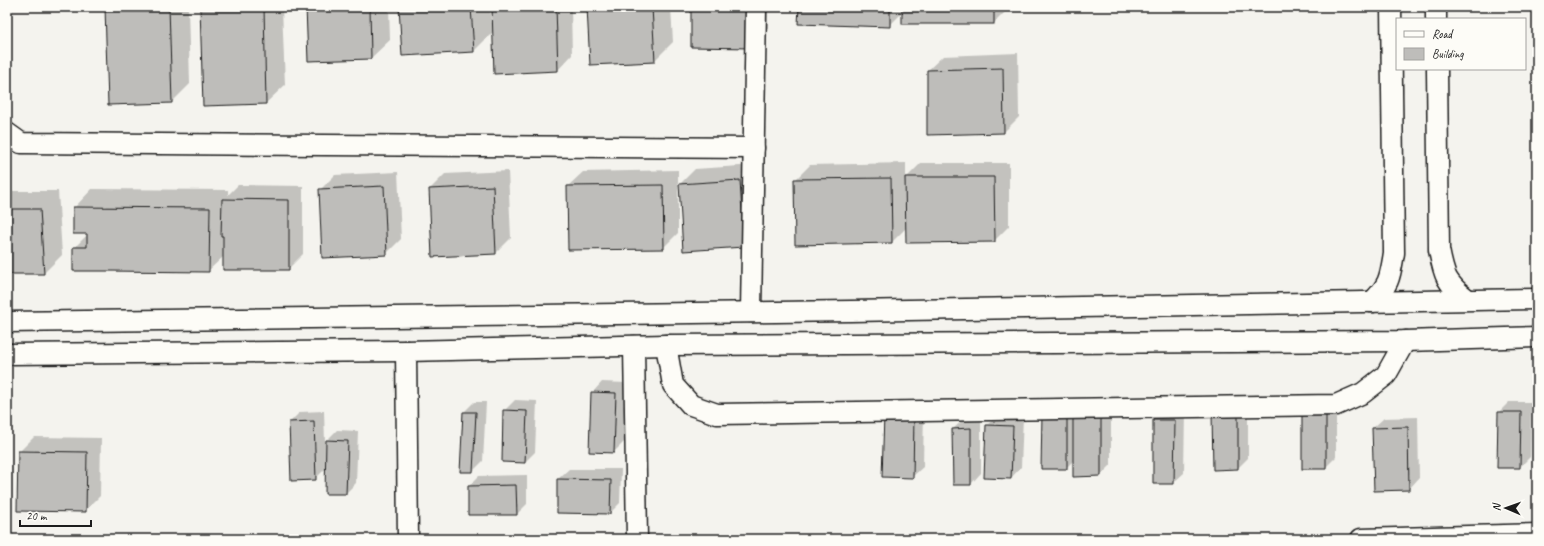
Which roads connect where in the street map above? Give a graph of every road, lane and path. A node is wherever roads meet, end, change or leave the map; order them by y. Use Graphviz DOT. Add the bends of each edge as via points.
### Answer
graph roads {
  1 [pos="756,7"];
  2 [pos="1391,7"];
  3 [pos="1436,7"];
  4 [pos="1436,18"];
  5 [pos="1437,70"];
  6 [pos="7,133"];
  7 [pos="754,148"];
  8 [pos="1467,299"];
  9 [pos="1537,299"];
  10 [pos="1372,302"];
  11 [pos="851,311"];
  12 [pos="751,312"];
  13 [pos="7,322"];
  14 [pos="1537,338"];
  15 [pos="1405,341"];
  16 [pos="851,344"];
  17 [pos="666,345"];
  18 [pos="634,346"];
  19 [pos="406,351"];
  20 [pos="7,354"];
  21 [pos="1526,536"];
  22 [pos="408,539"];
  23 [pos="637,539"];
  24 [pos="1361,539"];
  1 -- 7 [label="street"];
  2 -- 10 [label="street" via="1394,253 1390,277 1384,291"];
  3 -- 4 [label="street"];
  5 -- 8 [label="street" via="1439,250 1444,274 1452,288"];
  6 -- 7 [label="street" via="21,143"];
  7 -- 12 [label="street"];
  8 -- 9 [label="street"];
  8 -- 10 [label="street"];
  10 -- 11 [label="street"];
  11 -- 12 [label="street"];
  11 -- 16 [label="street"];
  12 -- 13 [label="street"];
  14 -- 15 [label="street"];
  15 -- 16 [label="street"];
  15 -- 17 [label="street" via="1386,375 1363,393 1336,405 717,414 691,405 673,385"];
  16 -- 17 [label="street"];
  17 -- 18 [label="street"];
  18 -- 19 [label="street"];
  18 -- 23 [label="street"];
  19 -- 20 [label="street"];
  19 -- 22 [label="street"];
  21 -- 24 [label="street"];
}
